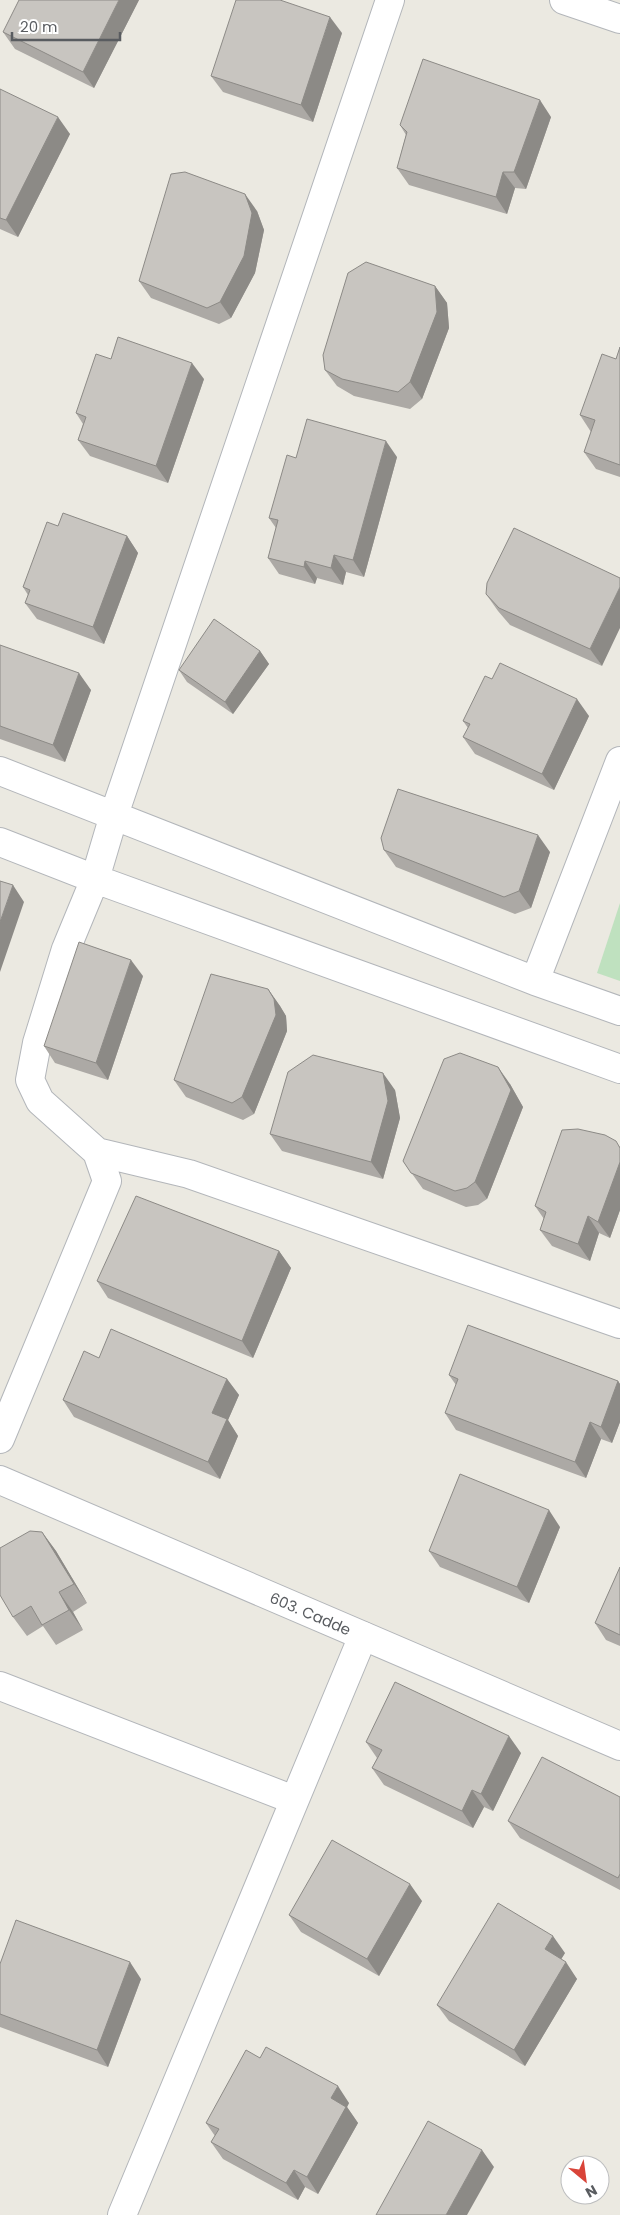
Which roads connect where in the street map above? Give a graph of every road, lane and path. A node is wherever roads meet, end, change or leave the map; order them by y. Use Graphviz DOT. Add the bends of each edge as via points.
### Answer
graph roads {
  1 [pos="390,0"];
  2 [pos="564,0"];
  3 [pos="620,19"];
  4 [pos="620,761"];
  5 [pos="0,771"];
  6 [pos="114,815"];
  7 [pos="0,842"];
  8 [pos="95,879"];
  9 [pos="536,981"];
  10 [pos="620,1011"];
  11 [pos="620,1069"];
  12 [pos="97,1152"];
  13 [pos="620,1324"];
  14 [pos="0,1439"];
  15 [pos="0,1480"];
  16 [pos="363,1636"];
  17 [pos="0,1686"];
  18 [pos="620,1746"];
  19 [pos="294,1800"];
  20 [pos="122,2215"];
  1 -- 6 [label="street"];
  2 -- 3 [label="street"];
  4 -- 9 [label="street"];
  5 -- 6 [label="street"];
  6 -- 8 [label="street"];
  6 -- 9 [label="street"];
  7 -- 8 [label="street"];
  8 -- 11 [label="street"];
  8 -- 12 [label="street" via="66,949 37,1043 30,1080 40,1101"];
  9 -- 10 [label="street"];
  12 -- 13 [label="street" via="189,1174"];
  12 -- 14 [label="street" via="107,1181"];
  15 -- 16 [label="street, 603. Cadde"];
  16 -- 18 [label="street, 603. Cadde"];
  16 -- 19 [label="street"];
  17 -- 19 [label="street"];
  19 -- 20 [label="street"];
}
